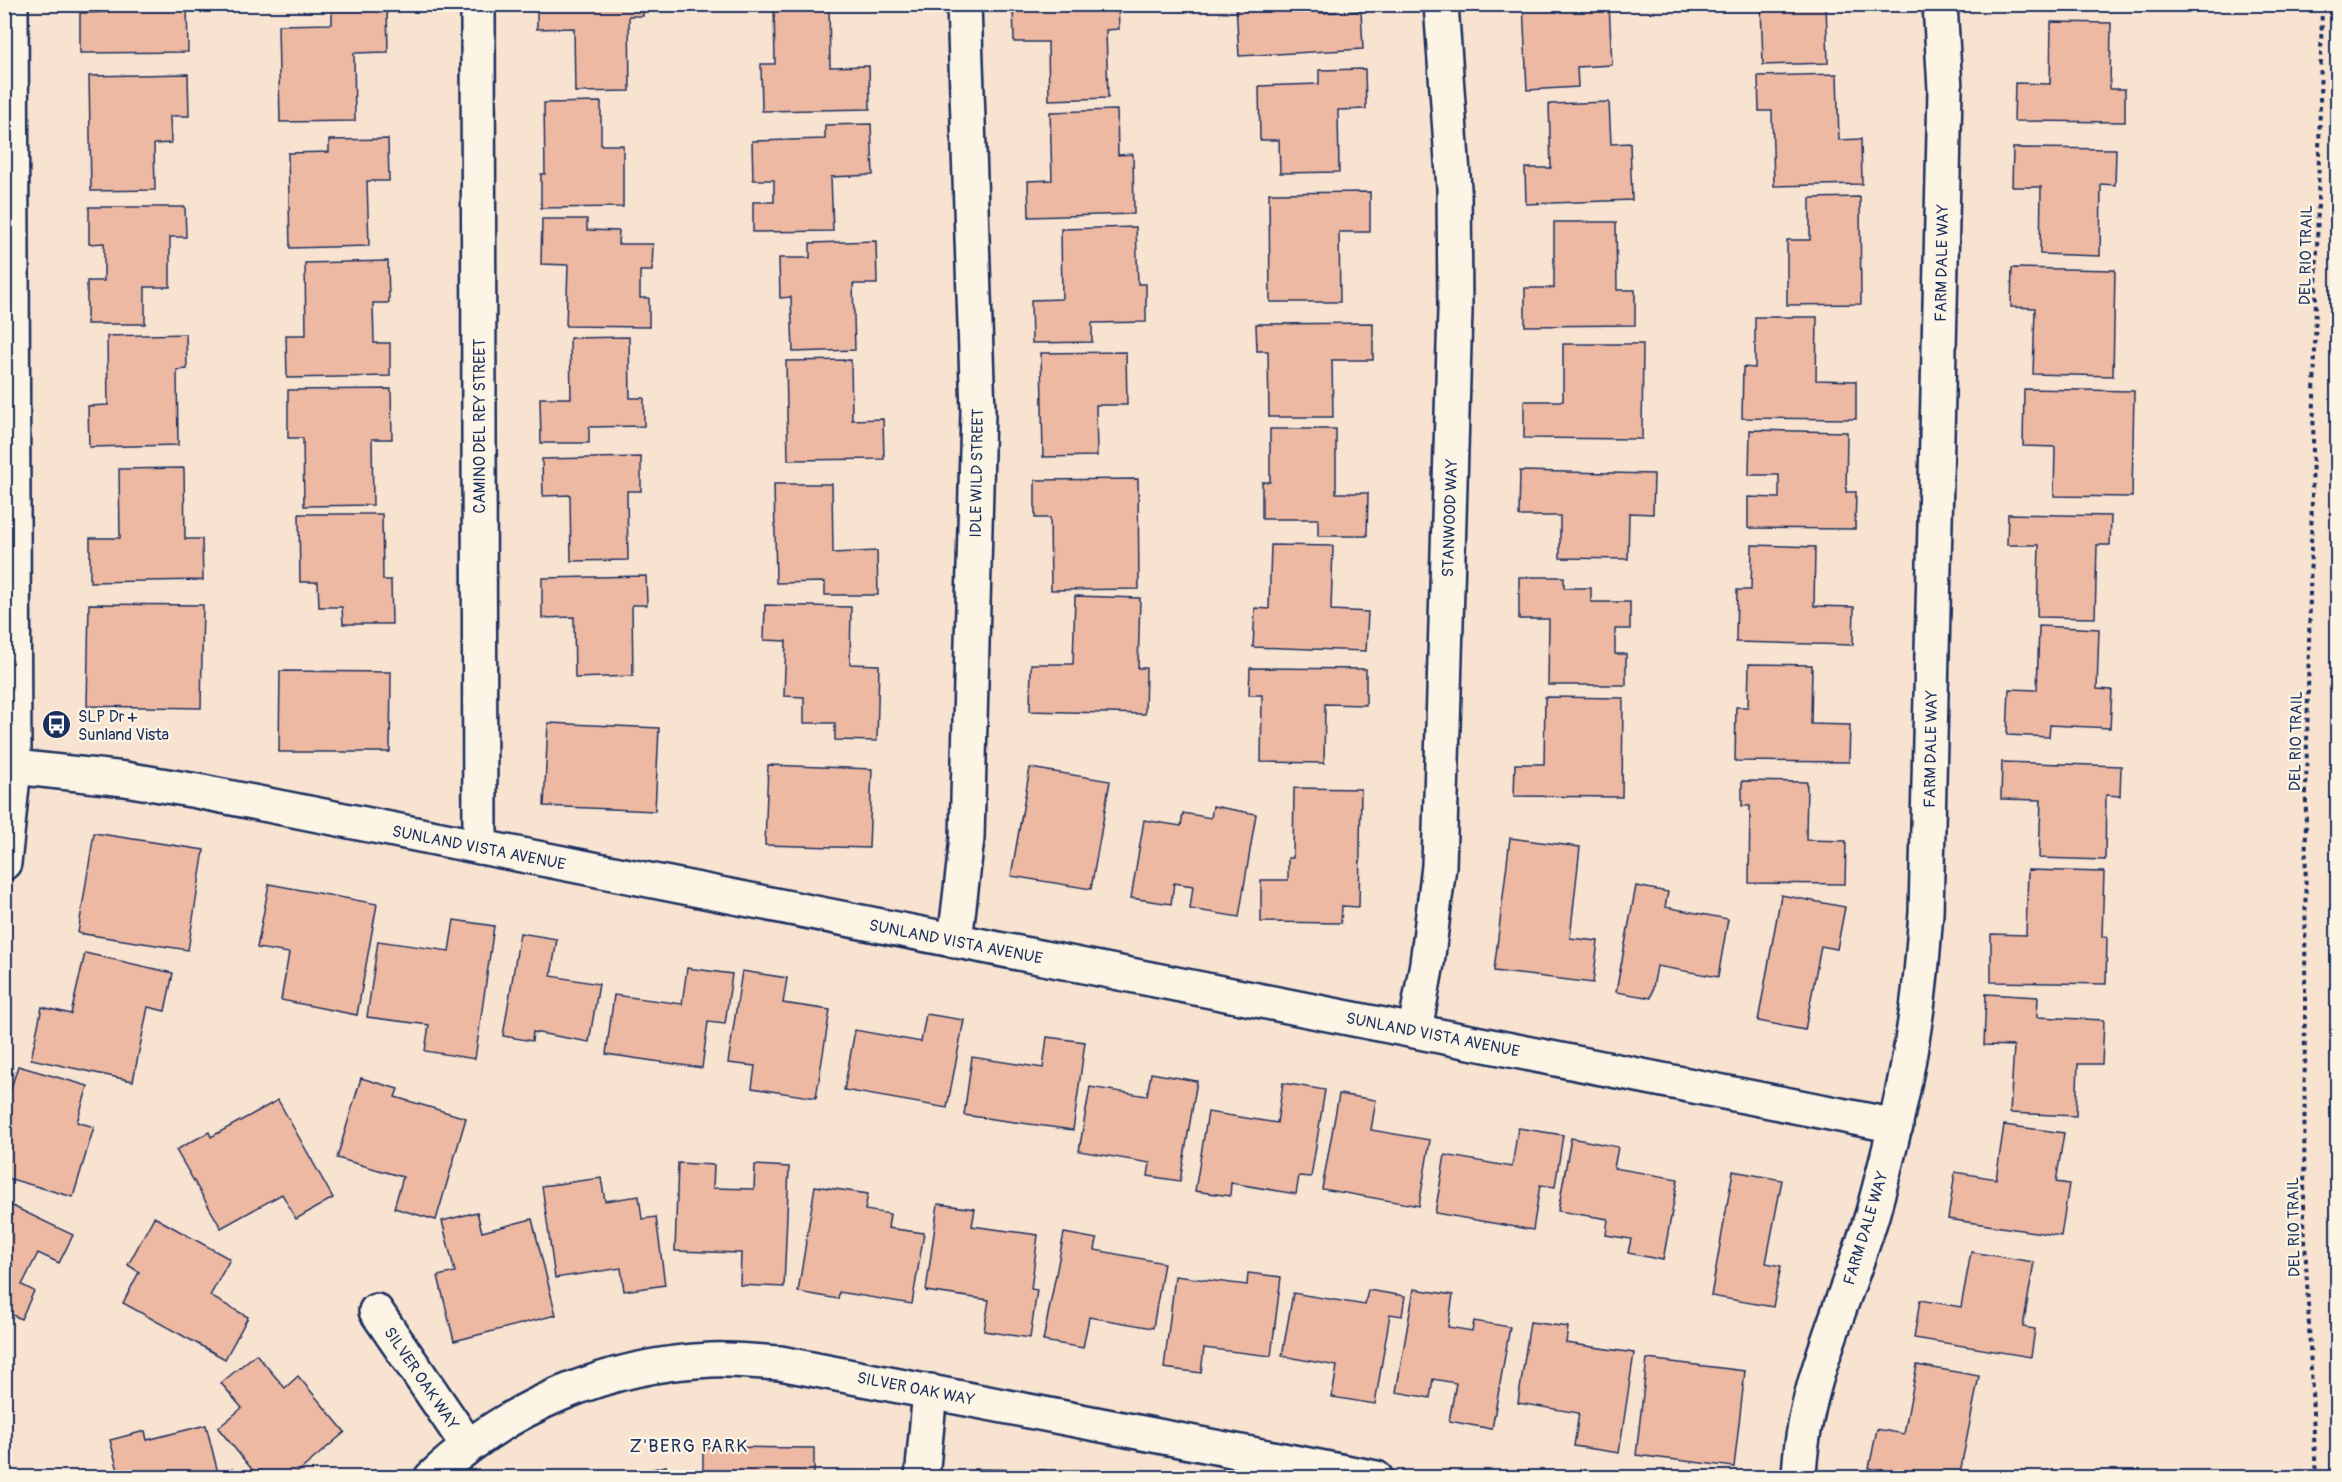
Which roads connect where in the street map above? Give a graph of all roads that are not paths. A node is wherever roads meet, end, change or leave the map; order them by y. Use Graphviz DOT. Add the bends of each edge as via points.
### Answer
graph roads {
  1 [pos="12,4"];
  2 [pos="478,4"];
  3 [pos="964,4"];
  4 [pos="1441,4"];
  5 [pos="1940,4"];
  6 [pos="14,767"];
  7 [pos="480,847"];
  8 [pos="4,862"];
  9 [pos="955,941"];
  10 [pos="1414,1030"];
  11 [pos="1896,1126"];
  12 [pos="376,1311"];
  13 [pos="930,1391"];
  14 [pos="468,1446"];
  15 [pos="1372,1477"];
  16 [pos="431,1478"];
  17 [pos="922,1478"];
  18 [pos="1799,1478"];
  1 -- 6 [label="street"];
  2 -- 7 [label="street, CAMINO DEL REY STREET"];
  3 -- 9 [label="street, IDLE WILD STREET" via="978,411 968,838"];
  4 -- 10 [label="street, STANWOOD WAY" via="1454,189 1455,322 1439,866"];
  5 -- 11 [label="street, FARM DALE WAY" via="1945,89 1926,913 1915,1022"];
  6 -- 7 [label="street, SUNLAND VISTA AVENUE" via="197,791"];
  6 -- 8 [label="street"];
  7 -- 9 [label="street, SUNLAND VISTA AVENUE"];
  9 -- 10 [label="street, SUNLAND VISTA AVENUE"];
  10 -- 11 [label="street, SUNLAND VISTA AVENUE"];
  11 -- 18 [label="street, FARM DALE WAY" via="1872,1214 1814,1383"];
  12 -- 14 [label="street, SILVER OAK WAY"];
  13 -- 14 [label="street, SILVER OAK WAY" via="780,1363 712,1359 652,1366 585,1383 523,1410"];
  13 -- 15 [label="street, SILVER OAK WAY"];
  13 -- 17 [label="street"];
  14 -- 16 [label="street, SILVER OAK WAY"];
}
